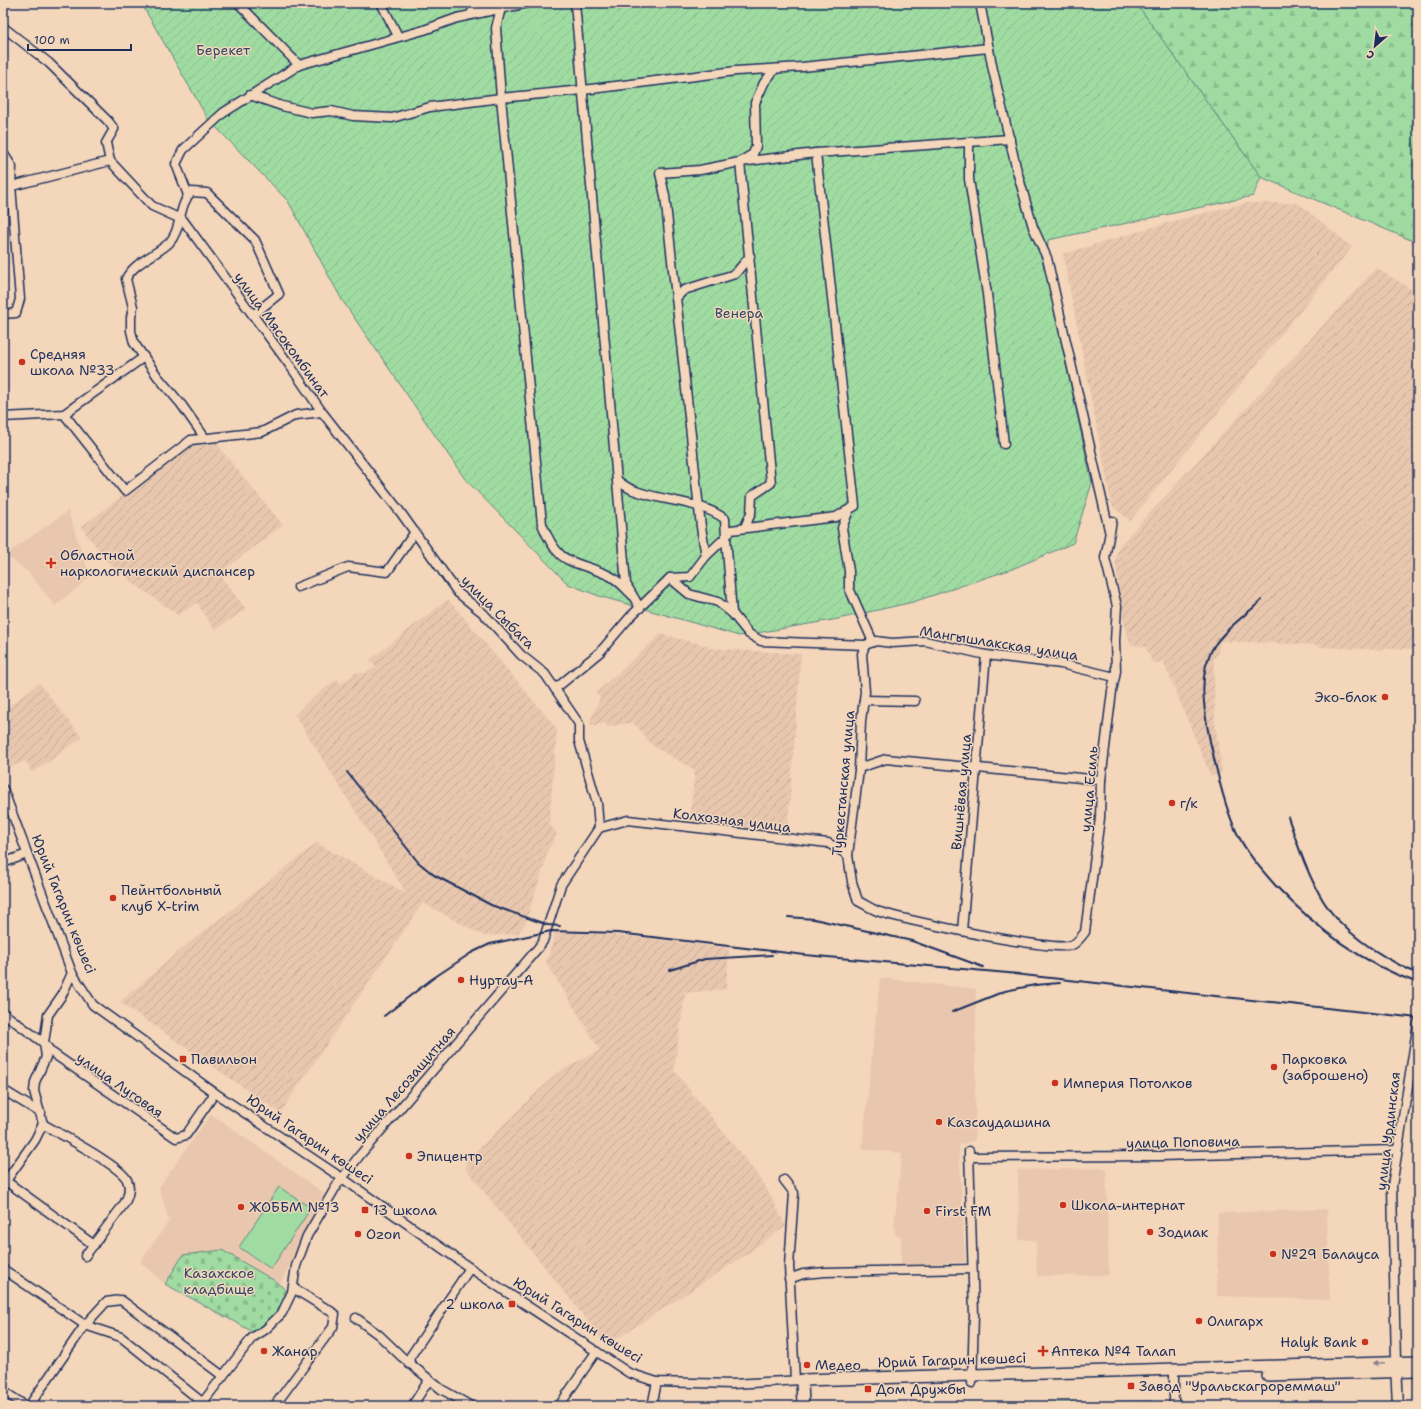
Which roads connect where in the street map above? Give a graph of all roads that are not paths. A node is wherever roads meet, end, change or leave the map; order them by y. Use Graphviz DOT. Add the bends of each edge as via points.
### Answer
graph roads {
  1 [pos="238,3"];
  2 [pos="381,3"];
  3 [pos="488,3"];
  4 [pos="528,3"];
  5 [pos="575,3"];
  6 [pos="980,3"];
  7 [pos="501,8"];
  8 [pos="462,17"];
  9 [pos="3,27"];
  10 [pos="398,36"];
  11 [pos="989,48"];
  12 [pos="299,65"];
  13 [pos="774,69"];
  14 [pos="583,90"];
  15 [pos="250,94"];
  16 [pos="501,98"];
  17 [pos="1010,139"];
  18 [pos="969,142"];
  19 [pos="3,153"];
  20 [pos="816,154"];
  21 [pos="110,161"];
  22 [pos="740,162"];
  23 [pos="7,185"];
  24 [pos="188,195"];
  25 [pos="179,218"];
  26 [pos="750,256"];
  27 [pos="676,298"];
  28 [pos="3,314"];
  29 [pos="253,315"];
  30 [pos="144,357"];
  31 [pos="322,412"];
  32 [pos="64,414"];
  33 [pos="3,417"];
  34 [pos="205,438"];
  35 [pos="1004,444"];
  36 [pos="617,480"];
  37 [pos="698,506"];
  38 [pos="849,510"];
  39 [pos="1112,521"];
  40 [pos="746,527"];
  41 [pos="415,532"];
  42 [pos="1110,533"];
  43 [pos="726,537"];
  44 [pos="706,556"];
  45 [pos="670,578"];
  46 [pos="298,588"];
  47 [pos="631,594"];
  48 [pos="640,608"];
  49 [pos="732,613"];
  50 [pos="869,644"];
  51 [pos="986,655"];
  52 [pos="1115,677"];
  53 [pos="555,689"];
  54 [pos="864,700"];
  55 [pos="915,701"];
  56 [pos="976,767"];
  57 [pos="859,768"];
  58 [pos="1101,780"];
  59 [pos="3,789"];
  60 [pos="599,828"];
  61 [pos="28,854"];
  62 [pos="848,855"];
  63 [pos="3,863"];
  64 [pos="962,931"];
  65 [pos="72,973"];
  66 [pos="3,1013"];
  67 [pos="1418,1023"];
  68 [pos="44,1043"];
  69 [pos="3,1090"];
  70 [pos="215,1093"];
  71 [pos="41,1113"];
  72 [pos="43,1124"];
  73 [pos="1397,1150"];
  74 [pos="342,1178"];
  75 [pos="784,1180"];
  76 [pos="4,1182"];
  77 [pos="94,1245"];
  78 [pos="85,1256"];
  79 [pos="470,1268"];
  80 [pos="3,1269"];
  81 [pos="972,1269"];
  82 [pos="790,1279"];
  83 [pos="293,1288"];
  84 [pos="356,1318"];
  85 [pos="85,1325"];
  86 [pos="596,1352"];
  87 [pos="1418,1362"];
  88 [pos="410,1364"];
  89 [pos="1396,1367"];
  90 [pos="1418,1371"];
  91 [pos="1174,1374"];
  92 [pos="223,1376"];
  93 [pos="972,1379"];
  94 [pos="429,1380"];
  95 [pos="657,1382"];
  96 [pos="800,1382"];
  97 [pos="3,1391"];
  98 [pos="203,1405"];
  99 [pos="275,1405"];
  100 [pos="26,1406"];
  101 [pos="29,1406"];
  102 [pos="412,1406"];
  103 [pos="471,1406"];
  104 [pos="559,1406"];
  105 [pos="652,1406"];
  106 [pos="803,1406"];
  107 [pos="1174,1406"];
  108 [pos="1398,1406"];
  1 -- 12 [label="street"];
  2 -- 10 [label="street"];
  3 -- 8 [label="street"];
  4 -- 7 [label="street"];
  5 -- 14 [label="street"];
  6 -- 11 [label="street"];
  7 -- 8 [label="street"];
  7 -- 16 [label="street" via="496,28"];
  8 -- 10 [label="street"];
  9 -- 21 [label="street" via="49,63 108,121 114,129 106,143"];
  10 -- 12 [label="street"];
  11 -- 13 [label="street"];
  11 -- 17 [label="street"];
  12 -- 15 [label="street"];
  13 -- 14 [label="street" via="736,71"];
  13 -- 22 [label="street" via="755,103 756,146 753,154"];
  14 -- 16 [label="street"];
  14 -- 36 [label="street"];
  15 -- 16 [label="street" via="282,106 312,113 331,111 353,116 392,118 430,107"];
  15 -- 24 [label="street" via="223,112 202,131 178,159 177,170"];
  16 -- 47 [label="street" via="542,524 555,549 566,560 611,576"];
  17 -- 18 [label="street"];
  17 -- 42 [label="street" via="1033,227 1047,258"];
  18 -- 20 [label="street"];
  18 -- 35 [label="street" via="969,179 987,294"];
  19 -- 23 [label="street" via="12,167"];
  20 -- 22 [label="street"];
  20 -- 38 [label="street" via="855,506"];
  21 -- 23 [label="street"];
  21 -- 25 [label="street, улица Мясокомбинат" via="152,206"];
  22 -- 26 [label="street"];
  22 -- 27 [label="street" via="700,170 660,173 665,196"];
  23 -- 28 [label="street" via="20,299 16,313"];
  24 -- 25 [label="street"];
  24 -- 29 [label="street" via="191,192 207,192 255,240 262,252 279,294"];
  25 -- 29 [label="street, улица Мясокомбинат"];
  25 -- 30 [label="street" via="176,232 169,242 133,270 126,279 134,307 131,316 131,337"];
  26 -- 27 [label="street" via="735,274 684,290"];
  26 -- 40 [label="street" via="771,483 752,496 751,513"];
  27 -- 37 [label="street"];
  29 -- 31 [label="street, улица Мясокомбинат"];
  30 -- 32 [label="street"];
  30 -- 34 [label="street"];
  31 -- 34 [label="street, улица Мясокомбинат" via="296,415 262,432"];
  31 -- 41 [label="street, улица Сыбага"];
  32 -- 33 [label="street"];
  32 -- 34 [label="street, улица Мясокомбинат" via="125,490 191,440"];
  36 -- 37 [label="street" via="633,490"];
  36 -- 47 [label="street" via="626,584"];
  37 -- 43 [label="street" via="716,512 725,519"];
  37 -- 44 [label="street"];
  38 -- 40 [label="street" via="836,516"];
  38 -- 50 [label="street" via="842,528 846,545 849,588"];
  39 -- 42 [label="street, улица Есиль"];
  40 -- 43 [label="street" via="731,530"];
  41 -- 46 [label="street" via="387,572 348,568"];
  41 -- 53 [label="street, улица Сыбага" via="458,593 483,613 521,655 545,674"];
  42 -- 52 [label="street, улица Есиль" via="1105,558 1117,606"];
  43 -- 44 [label="street"];
  43 -- 49 [label="street"];
  44 -- 45 [label="street" via="690,578"];
  45 -- 48 [label="street"];
  45 -- 49 [label="street, Мангышлакская улица" via="689,594 718,602"];
  47 -- 48 [label="street"];
  48 -- 53 [label="street" via="600,652"];
  49 -- 50 [label="street, Мангышлакская улица" via="749,634 761,641"];
  50 -- 51 [label="street, Мангышлакская улица" via="925,641"];
  50 -- 54 [label="street, Туркестанская улица" via="862,654"];
  51 -- 52 [label="street, Мангышлакская улица" via="1061,664"];
  51 -- 56 [label="street, Вишнёвая улица"];
  52 -- 58 [label="street, улица Есиль"];
  53 -- 60 [label="street, улица Сыбага" via="579,724 579,741 597,803"];
  54 -- 55 [label="street"];
  54 -- 57 [label="street, Туркестанская улица"];
  56 -- 57 [label="street" via="886,759"];
  56 -- 58 [label="street"];
  56 -- 64 [label="street, Вишнёвая улица"];
  57 -- 62 [label="street, Туркестанская улица"];
  58 -- 64 [label="street, улица Есиль" via="1100,818 1085,932 1073,945 1062,947"];
  59 -- 61 [label="street, Юрий Гагарин көшесі"];
  60 -- 62 [label="street, Колхозная улица" via="628,820 828,844"];
  60 -- 74 [label="street, улица Лесозащитная" via="561,885 543,941 538,948"];
  61 -- 63 [label="street"];
  61 -- 65 [label="street, Юрий Гагарин көшесі"];
  62 -- 64 [label="street, Туркестанская улица" via="858,902 880,912"];
  65 -- 68 [label="street" via="62,995 48,1015"];
  65 -- 70 [label="street, Юрий Гагарин көшесі" via="93,1005"];
  66 -- 68 [label="street, улица Луговая"];
  67 -- 73 [label="street, улица Урдинская"];
  68 -- 70 [label="street, улица Луговая" via="50,1052 176,1138 186,1135"];
  68 -- 71 [label="street" via="46,1057 35,1082 34,1091"];
  69 -- 71 [label="street"];
  70 -- 74 [label="street, Юрий Гагарин көшесі"];
  71 -- 72 [label="street"];
  72 -- 76 [label="street" via="35,1140"];
  72 -- 77 [label="street" via="115,1167 127,1180 129,1195"];
  73 -- 81 [label="street, улица Поповича" via="1159,1156 969,1154"];
  73 -- 89 [label="street, улица Урдинская" via="1392,1186"];
  74 -- 79 [label="street, Юрий Гагарин көшесі"];
  74 -- 83 [label="street, улица Лесозащитная" via="307,1236 296,1266"];
  75 -- 82 [label="street" via="794,1193 790,1229"];
  76 -- 77 [label="street"];
  77 -- 78 [label="street"];
  79 -- 86 [label="street, Юрий Гагарин көшесі"];
  79 -- 88 [label="street" via="410,1357"];
  80 -- 85 [label="street"];
  81 -- 82 [label="street" via="825,1272 803,1274"];
  81 -- 93 [label="street"];
  82 -- 96 [label="street"];
  83 -- 92 [label="street, улица Лесозащитная" via="282,1313 266,1329 252,1338"];
  83 -- 99 [label="street" via="335,1314 333,1327"];
  84 -- 88 [label="street"];
  85 -- 92 [label="street" via="106,1302 121,1300"];
  85 -- 98 [label="street" via="121,1337"];
  85 -- 101 [label="street"];
  86 -- 95 [label="street, Юрий Гагарин көшесі" via="629,1373"];
  86 -- 104 [label="street"];
  87 -- 89 [label="main road, Юрий Гагарин көшесі"];
  88 -- 94 [label="street"];
  89 -- 90 [label="main road, Юрий Гагарин көшесі"];
  89 -- 91 [label="main road, Юрий Гагарин көшесі"];
  89 -- 108 [label="street"];
  91 -- 93 [label="main road, Юрий Гагарин көшесі"];
  91 -- 107 [label="street"];
  92 -- 98 [label="street, улица Лесозащитная"];
  93 -- 96 [label="main road, Юрий Гагарин көшесі"];
  94 -- 102 [label="street"];
  94 -- 103 [label="street"];
  95 -- 96 [label="street, Юрий Гагарин көшесі"];
  95 -- 105 [label="street"];
  96 -- 106 [label="main road"];
  97 -- 100 [label="street"];
}
